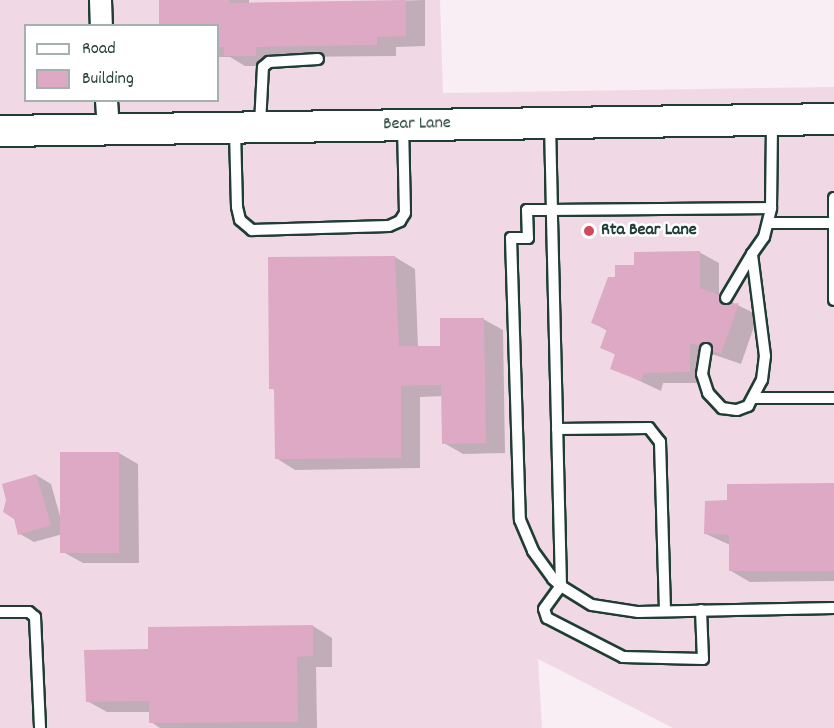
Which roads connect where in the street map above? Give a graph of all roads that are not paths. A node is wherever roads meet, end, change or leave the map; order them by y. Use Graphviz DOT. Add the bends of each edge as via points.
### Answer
graph roads {
  1 [pos="100,0"];
  2 [pos="101,24"];
  3 [pos="318,59"];
  4 [pos="107,115"];
  5 [pos="834,119"];
  6 [pos="772,120"];
  7 [pos="550,124"];
  8 [pos="403,125"];
  9 [pos="248,127"];
  10 [pos="0,131"];
  11 [pos="833,198"];
  12 [pos="771,208"];
  13 [pos="552,210"];
  14 [pos="768,223"];
  15 [pos="832,223"];
  16 [pos="752,254"];
  17 [pos="726,298"];
  18 [pos="834,300"];
  19 [pos="706,349"];
  20 [pos="755,398"];
  21 [pos="834,398"];
  22 [pos="557,429"];
  23 [pos="561,586"];
  24 [pos="834,608"];
  25 [pos="701,610"];
  26 [pos="665,611"];
  27 [pos="0,612"];
  28 [pos="40,728"];
  1 -- 2 [label="street"];
  3 -- 9 [label="lane" via="269,62 263,67"];
  4 -- 9 [label="street, Bear Lane"];
  4 -- 10 [label="street, Bear Lane"];
  5 -- 6 [label="street, Bear Lane"];
  6 -- 7 [label="street, Bear Lane"];
  6 -- 12 [label="lane"];
  7 -- 8 [label="street, Bear Lane"];
  7 -- 13 [label="lane"];
  8 -- 9 [label="street, Bear Lane"];
  8 -- 9 [label="lane" via="405,213 400,222 389,226 252,230 240,220 237,207"];
  11 -- 15 [label="lane"];
  12 -- 13 [label="lane"];
  12 -- 14 [label="lane"];
  13 -- 22 [label="lane"];
  13 -- 23 [label="lane" via="527,210 528,238 511,238 520,520 533,551"];
  14 -- 15 [label="lane"];
  14 -- 16 [label="lane"];
  15 -- 18 [label="lane"];
  16 -- 17 [label="lane"];
  16 -- 20 [label="lane" via="765,356"];
  19 -- 20 [label="lane" via="702,374 708,393 722,408 737,410"];
  20 -- 21 [label="lane"];
  22 -- 23 [label="lane"];
  22 -- 26 [label="lane" via="649,428 660,442"];
  23 -- 25 [label="lane" via="544,609 547,618 623,657 703,659"];
  23 -- 26 [label="lane" via="592,605"];
  24 -- 25 [label="lane"];
  25 -- 26 [label="lane"];
  27 -- 28 [label="lane" via="29,612 37,627"];
}
